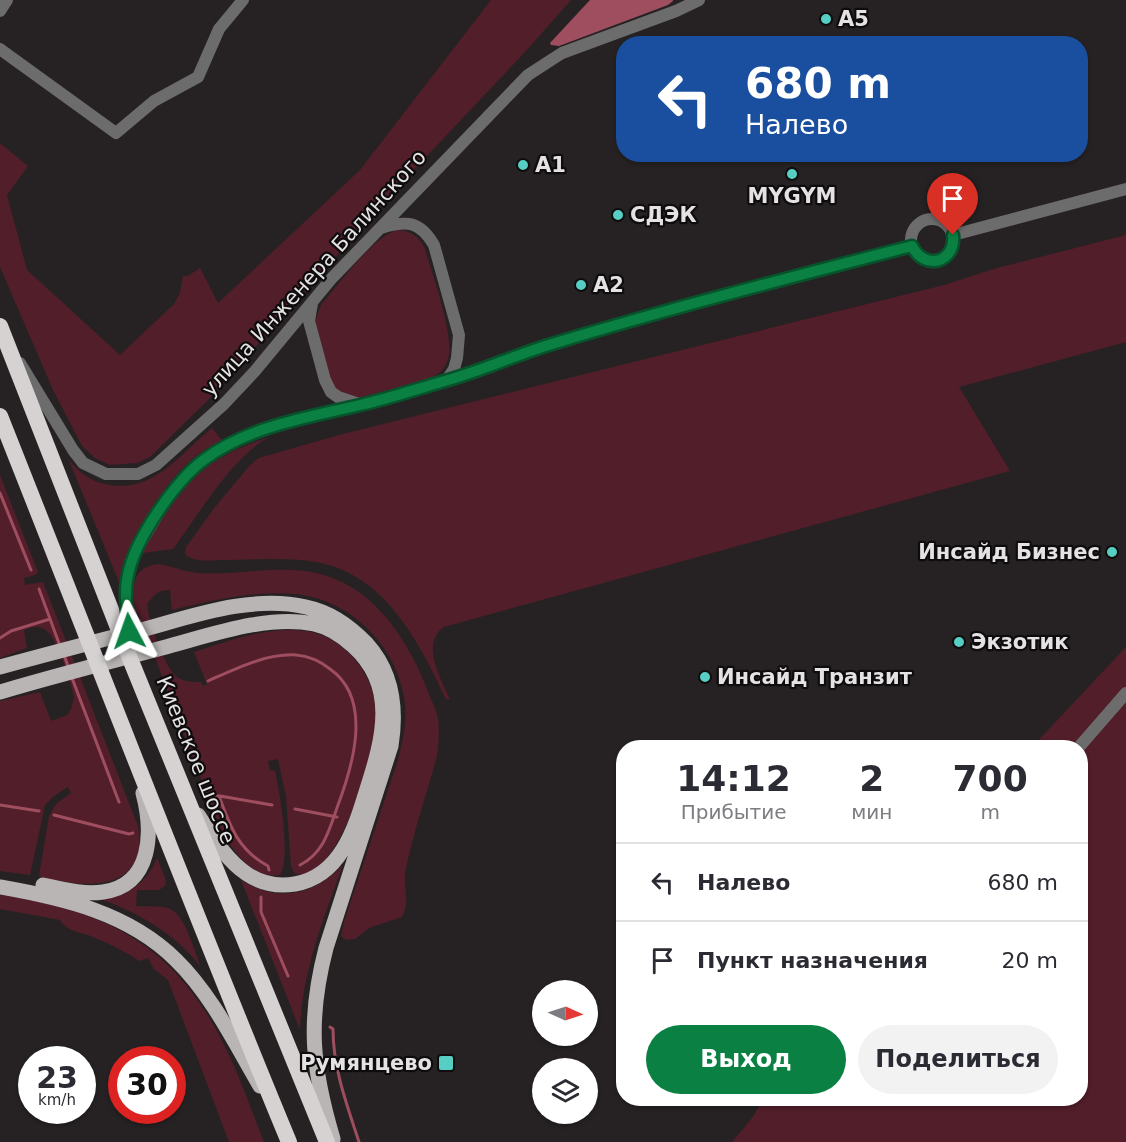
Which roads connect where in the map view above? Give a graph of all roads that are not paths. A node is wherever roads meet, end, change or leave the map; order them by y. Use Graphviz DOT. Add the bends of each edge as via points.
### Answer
graph roads {
  1 [pos="7,0"];
  2 [pos="243,0"];
  3 [pos="699,0"];
  4 [pos="0,11"];
  5 [pos="0,49"];
  6 [pos="1126,189"];
  7 [pos="379,228"];
  8 [pos="953,235"];
  9 [pos="912,246"];
  10 [pos="313,300"];
  11 [pos="2,330"];
  12 [pos="446,381"];
  13 [pos="363,405"];
  14 [pos="0,416"];
  15 [pos="0,434"];
  16 [pos="23,474"];
  17 [pos="133,666"];
  18 [pos="0,667"];
  19 [pos="0,692"];
  20 [pos="1126,693"];
  21 [pos="1085,740"];
  22 [pos="138,770"];
  23 [pos="188,800"];
  24 [pos="0,878"];
  25 [pos="0,887"];
  26 [pos="278,1115"];
  27 [pos="289,1142"];
  28 [pos="327,1142"];
  29 [pos="333,1142"];
  1 -- 4 [label="street"];
  2 -- 5 [label="street" via="219,29 198,77 154,101 116,133"];
  3 -- 7 [label="street, улица Инженера Балинского" via="562,53 528,75"];
  6 -- 8 [label="street"];
  7 -- 10 [label="street, улица Инженера Балинского"];
  7 -- 12 [label="street" via="411,223 427,234 434,245 459,334 454,369"];
  8 -- 9 [label="street" via="949,253 939,260 919,257"];
  8 -- 9 [label="street" via="944,222 929,219 912,232"];
  9 -- 12 [label="street" via="592,332 517,354"];
  10 -- 11 [label="street, улица Инженера Балинского" via="224,404 156,465 138,474 106,474 83,463"];
  10 -- 13 [label="street" via="309,321 325,380 338,397"];
  11 -- 17 [label="highway, Киевское шоссе"];
  12 -- 13 [label="street"];
  13 -- 17 [label="street" via="255,432 212,454 187,474 147,530 130,564 127,613"];
  14 -- 16 [label="highway"];
  15 -- 16 [label="main road"];
  16 -- 22 [label="highway"];
  17 -- 23 [label="highway, Киевское шоссе"];
  18 -- 29 [label="main road" via="254,604 294,604 320,610 339,620 377,656 391,688 395,713 390,752 333,925 316,992 312,1036"];
  19 -- 23 [label="main road" via="187,642 280,622 324,627 349,642 367,662 380,691 384,714 378,755 353,830 330,867 304,883 266,884 246,873 217,844"];
  20 -- 21 [label="street"];
  22 -- 24 [label="main road" via="146,803 148,840 141,865 129,879 110,890 90,893"];
  22 -- 26 [label="highway"];
  23 -- 28 [label="highway, Киевское шоссе"];
  25 -- 26 [label="main road" via="61,899 103,913 167,952 203,994"];
  26 -- 27 [label="highway"];
}
